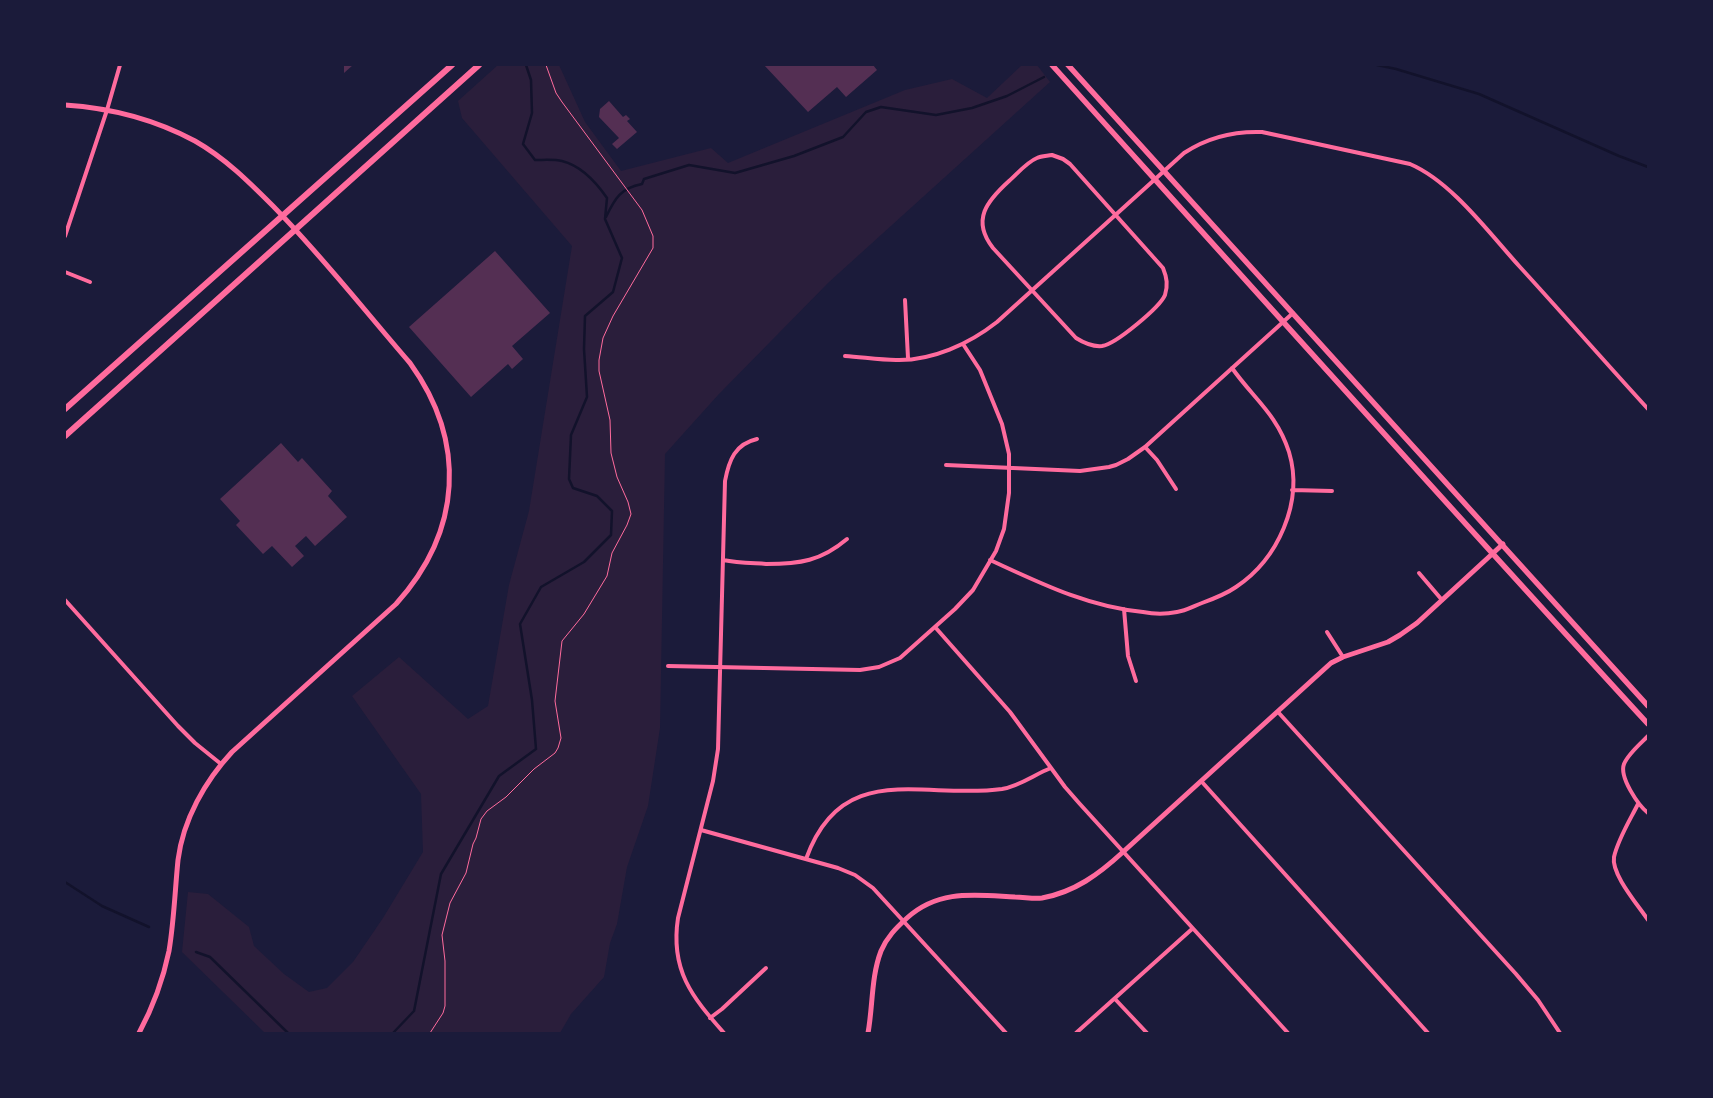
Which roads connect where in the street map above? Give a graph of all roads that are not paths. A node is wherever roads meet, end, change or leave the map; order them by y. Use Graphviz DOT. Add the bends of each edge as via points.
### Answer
graph roads {
  1 [pos="120,65"];
  2 [pos="452,65"];
  3 [pos="478,65"];
  4 [pos="1052,65"];
  5 [pos="1068,65"];
  6 [pos="65,105"];
  7 [pos="107,110"];
  8 [pos="1164,171"];
  9 [pos="1155,179"];
  10 [pos="1116,214"];
  11 [pos="283,216"];
  12 [pos="296,228"];
  13 [pos="65,236"];
  14 [pos="65,272"];
  15 [pos="90,282"];
  16 [pos="1032,290"];
  17 [pos="905,300"];
  18 [pos="1293,313"];
  19 [pos="1283,322"];
  20 [pos="963,344"];
  21 [pos="845,356"];
  22 [pos="908,358"];
  23 [pos="1232,368"];
  24 [pos="65,409"];
  25 [pos="1648,409"];
  26 [pos="65,436"];
  27 [pos="757,439"];
  28 [pos="1145,447"];
  29 [pos="946,465"];
  30 [pos="1009,468"];
  31 [pos="1176,490"];
  32 [pos="1292,490"];
  33 [pos="1332,491"];
  34 [pos="847,539"];
  35 [pos="1503,544"];
  36 [pos="1492,554"];
  37 [pos="723,560"];
  38 [pos="990,560"];
  39 [pos="1419,573"];
  40 [pos="65,600"];
  41 [pos="1442,600"];
  42 [pos="1124,610"];
  43 [pos="935,627"];
  44 [pos="1327,632"];
  45 [pos="1343,657"];
  46 [pos="668,666"];
  47 [pos="721,667"];
  48 [pos="1136,680"];
  49 [pos="1648,706"];
  50 [pos="1278,712"];
  51 [pos="1648,724"];
  52 [pos="1648,736"];
  53 [pos="221,764"];
  54 [pos="1051,768"];
  55 [pos="1202,782"];
  56 [pos="1638,804"];
  57 [pos="1648,813"];
  58 [pos="701,830"];
  59 [pos="1123,852"];
  60 [pos="806,858"];
  61 [pos="1648,920"];
  62 [pos="904,921"];
  63 [pos="1192,929"];
  64 [pos="766,968"];
  65 [pos="1115,998"];
  66 [pos="710,1018"];
  67 [pos="139,1033"];
  68 [pos="724,1033"];
  69 [pos="868,1033"];
  70 [pos="1006,1033"];
  71 [pos="1076,1033"];
  72 [pos="1147,1033"];
  73 [pos="1288,1033"];
  74 [pos="1428,1033"];
  75 [pos="1560,1033"];
  1 -- 7 [label="street"];
  2 -- 11 [label="main road"];
  3 -- 12 [label="main road"];
  4 -- 9 [label="main road"];
  5 -- 8 [label="main road"];
  6 -- 7 [label="street"];
  7 -- 11 [label="street" via="145,119 196,142 248,180"];
  7 -- 13 [label="street"];
  8 -- 9 [label="street"];
  8 -- 18 [label="main road"];
  8 -- 25 [label="street" via="1202,142 1225,134 1250,131 1276,134 1420,168 1447,188"];
  9 -- 10 [label="street"];
  9 -- 19 [label="main road"];
  10 -- 16 [label="street"];
  10 -- 16 [label="street" via="1163,268 1167,286 1158,305 1119,339 1101,346 1076,338"];
  10 -- 16 [label="street" via="1074,168 1063,158 1052,155 1035,158 994,195 982,218 988,241"];
  11 -- 12 [label="street"];
  11 -- 24 [label="main road"];
  12 -- 26 [label="main road"];
  12 -- 53 [label="street" via="421,378 438,412 446,439 449,496 437,541 426,566 409,590"];
  14 -- 15 [label="street"];
  16 -- 20 [label="street" via="997,322"];
  17 -- 22 [label="street"];
  18 -- 19 [label="street"];
  18 -- 35 [label="main road"];
  19 -- 23 [label="street"];
  19 -- 36 [label="main road"];
  20 -- 22 [label="street" via="934,355"];
  20 -- 30 [label="street" via="980,370 1002,424 1010,454"];
  21 -- 22 [label="street"];
  23 -- 28 [label="street"];
  23 -- 32 [label="street" via="1280,429 1292,465"];
  27 -- 37 [label="street" via="738,449 727,472"];
  28 -- 30 [label="street" via="1108,467 1080,471"];
  28 -- 31 [label="street"];
  29 -- 30 [label="street"];
  30 -- 38 [label="street" via="1004,529"];
  32 -- 33 [label="street"];
  32 -- 42 [label="street" via="1288,516 1278,540 1264,562 1234,589 1177,612"];
  34 -- 37 [label="street" via="823,556 803,562 738,563"];
  35 -- 36 [label="street"];
  35 -- 49 [label="main road"];
  36 -- 41 [label="street"];
  36 -- 51 [label="main road"];
  37 -- 47 [label="street"];
  38 -- 42 [label="street" via="1056,590"];
  38 -- 43 [label="street" via="973,590"];
  39 -- 41 [label="street"];
  40 -- 53 [label="street" via="184,731"];
  41 -- 45 [label="street" via="1400,636"];
  42 -- 48 [label="street" via="1128,656"];
  43 -- 47 [label="street" via="900,658 870,669"];
  43 -- 54 [label="street" via="1010,712"];
  44 -- 45 [label="street"];
  45 -- 50 [label="street" via="1331,663"];
  46 -- 47 [label="street"];
  47 -- 58 [label="street" via="718,749 714,781"];
  50 -- 55 [label="street"];
  50 -- 75 [label="street" via="1516,974"];
  52 -- 56 [label="street" via="1624,764 1623,773"];
  53 -- 67 [label="street" via="204,790 183,837 166,963 156,997"];
  54 -- 59 [label="street"];
  54 -- 60 [label="street" via="1004,788 892,789 862,795 827,819 812,841"];
  55 -- 59 [label="street"];
  55 -- 74 [label="street"];
  56 -- 57 [label="street"];
  56 -- 61 [label="street" via="1620,840 1614,866"];
  58 -- 60 [label="street"];
  58 -- 66 [label="street" via="678,918 675,943 686,985"];
  59 -- 62 [label="street" via="1100,873 1055,894 1040,898 956,895 931,902"];
  59 -- 63 [label="street"];
  60 -- 62 [label="street" via="856,875"];
  62 -- 69 [label="street" via="887,938 878,960"];
  62 -- 70 [label="street"];
  63 -- 65 [label="street"];
  63 -- 73 [label="street"];
  64 -- 66 [label="street"];
  65 -- 71 [label="street"];
  65 -- 72 [label="street"];
  66 -- 68 [label="street"];
}
